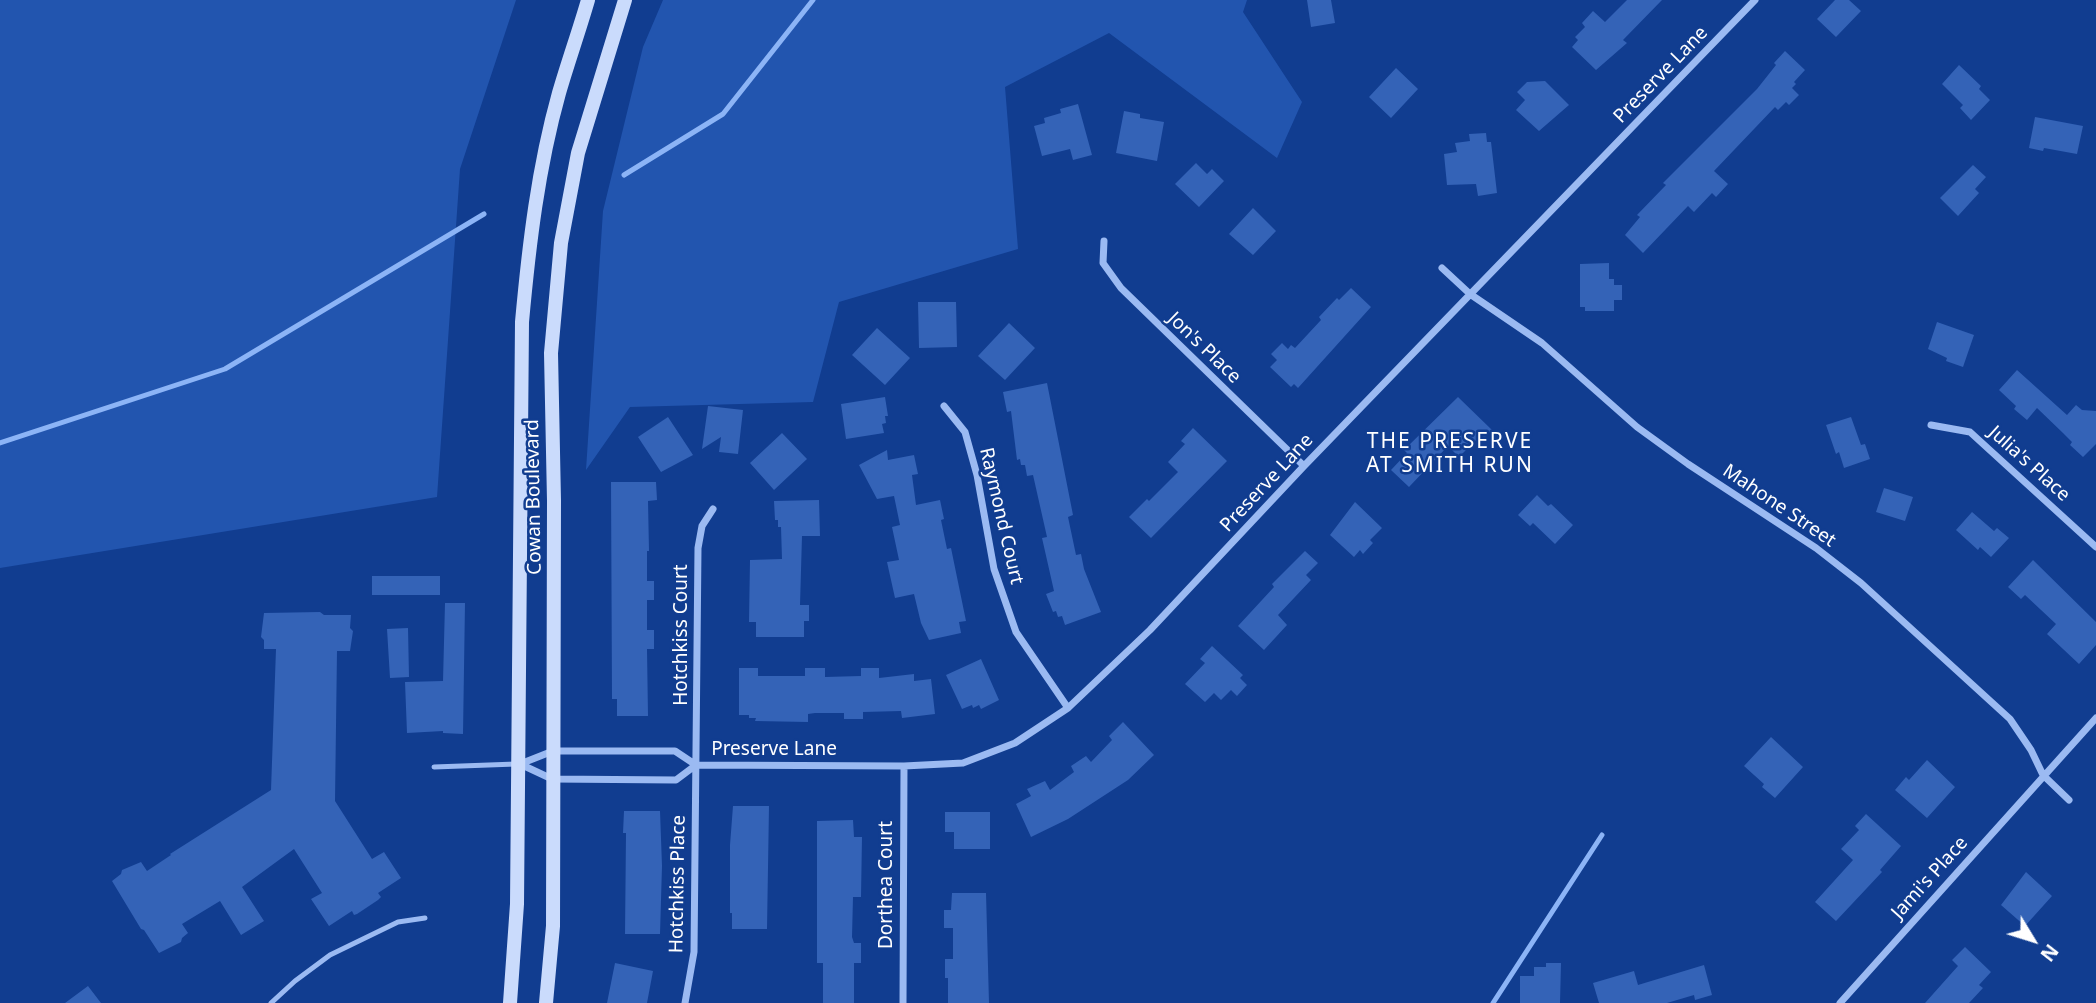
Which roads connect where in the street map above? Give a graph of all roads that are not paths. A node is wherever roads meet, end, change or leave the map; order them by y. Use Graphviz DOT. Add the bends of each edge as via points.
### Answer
graph roads {
  1 [pos="589,0"];
  2 [pos="625,0"];
  3 [pos="1755,0"];
  4 [pos="1104,241"];
  5 [pos="1442,268"];
  6 [pos="1469,295"];
  7 [pos="944,406"];
  8 [pos="1931,425"];
  9 [pos="1304,466"];
  10 [pos="713,509"];
  11 [pos="2096,547"];
  12 [pos="1068,708"];
  13 [pos="2096,718"];
  14 [pos="554,751"];
  15 [pos="520,764"];
  16 [pos="696,765"];
  17 [pos="904,766"];
  18 [pos="434,767"];
  19 [pos="2043,775"];
  20 [pos="552,779"];
  21 [pos="2069,800"];
  22 [pos="425,918"];
  23 [pos="271,1003"];
  24 [pos="510,1003"];
  25 [pos="546,1003"];
  26 [pos="685,1003"];
  27 [pos="903,1003"];
  28 [pos="1840,1003"];
  1 -- 15 [label="main road, Cowan Boulevard" via="545,153 530,236 522,322"];
  2 -- 14 [label="main road, Cowan Boulevard" via="578,153 561,243 551,353"];
  3 -- 6 [label="street, Preserve Lane"];
  4 -- 9 [label="street, Jon's Place" via="1103,263 1121,288"];
  5 -- 6 [label="street, Mahone Street"];
  6 -- 9 [label="street, Preserve Lane"];
  6 -- 19 [label="street, Mahone Street" via="1524,329 1678,457 1861,583 2010,719"];
  7 -- 12 [label="street, Raymond Court" via="965,432 994,569 1016,632"];
  8 -- 11 [label="street, Julia's Place" via="1970,432"];
  9 -- 12 [label="street, Preserve Lane" via="1150,630"];
  10 -- 16 [label="street, Hotchkiss Court" via="702,526 698,548"];
  12 -- 17 [label="street, Preserve Lane" via="1015,743 963,763"];
  13 -- 19 [label="street, Jami's Place"];
  14 -- 15 [label="street, Preserve Lane"];
  14 -- 16 [label="street, Preserve Lane" via="675,751"];
  14 -- 20 [label="main road, Cowan Boulevard"];
  15 -- 18 [label="lane"];
  15 -- 20 [label="street, Preserve Lane"];
  15 -- 24 [label="main road, Cowan Boulevard"];
  16 -- 17 [label="street, Preserve Lane"];
  16 -- 20 [label="street, Preserve Lane" via="676,780"];
  16 -- 26 [label="street, Hotchkiss Place" via="694,952"];
  17 -- 27 [label="street, Dorthea Court"];
  19 -- 21 [label="street, Mahone Street"];
  19 -- 28 [label="street, Jami's Place"];
  20 -- 25 [label="main road, Cowan Boulevard" via="553,926"];
  22 -- 23 [label="lane" via="398,922 330,955"];
}
